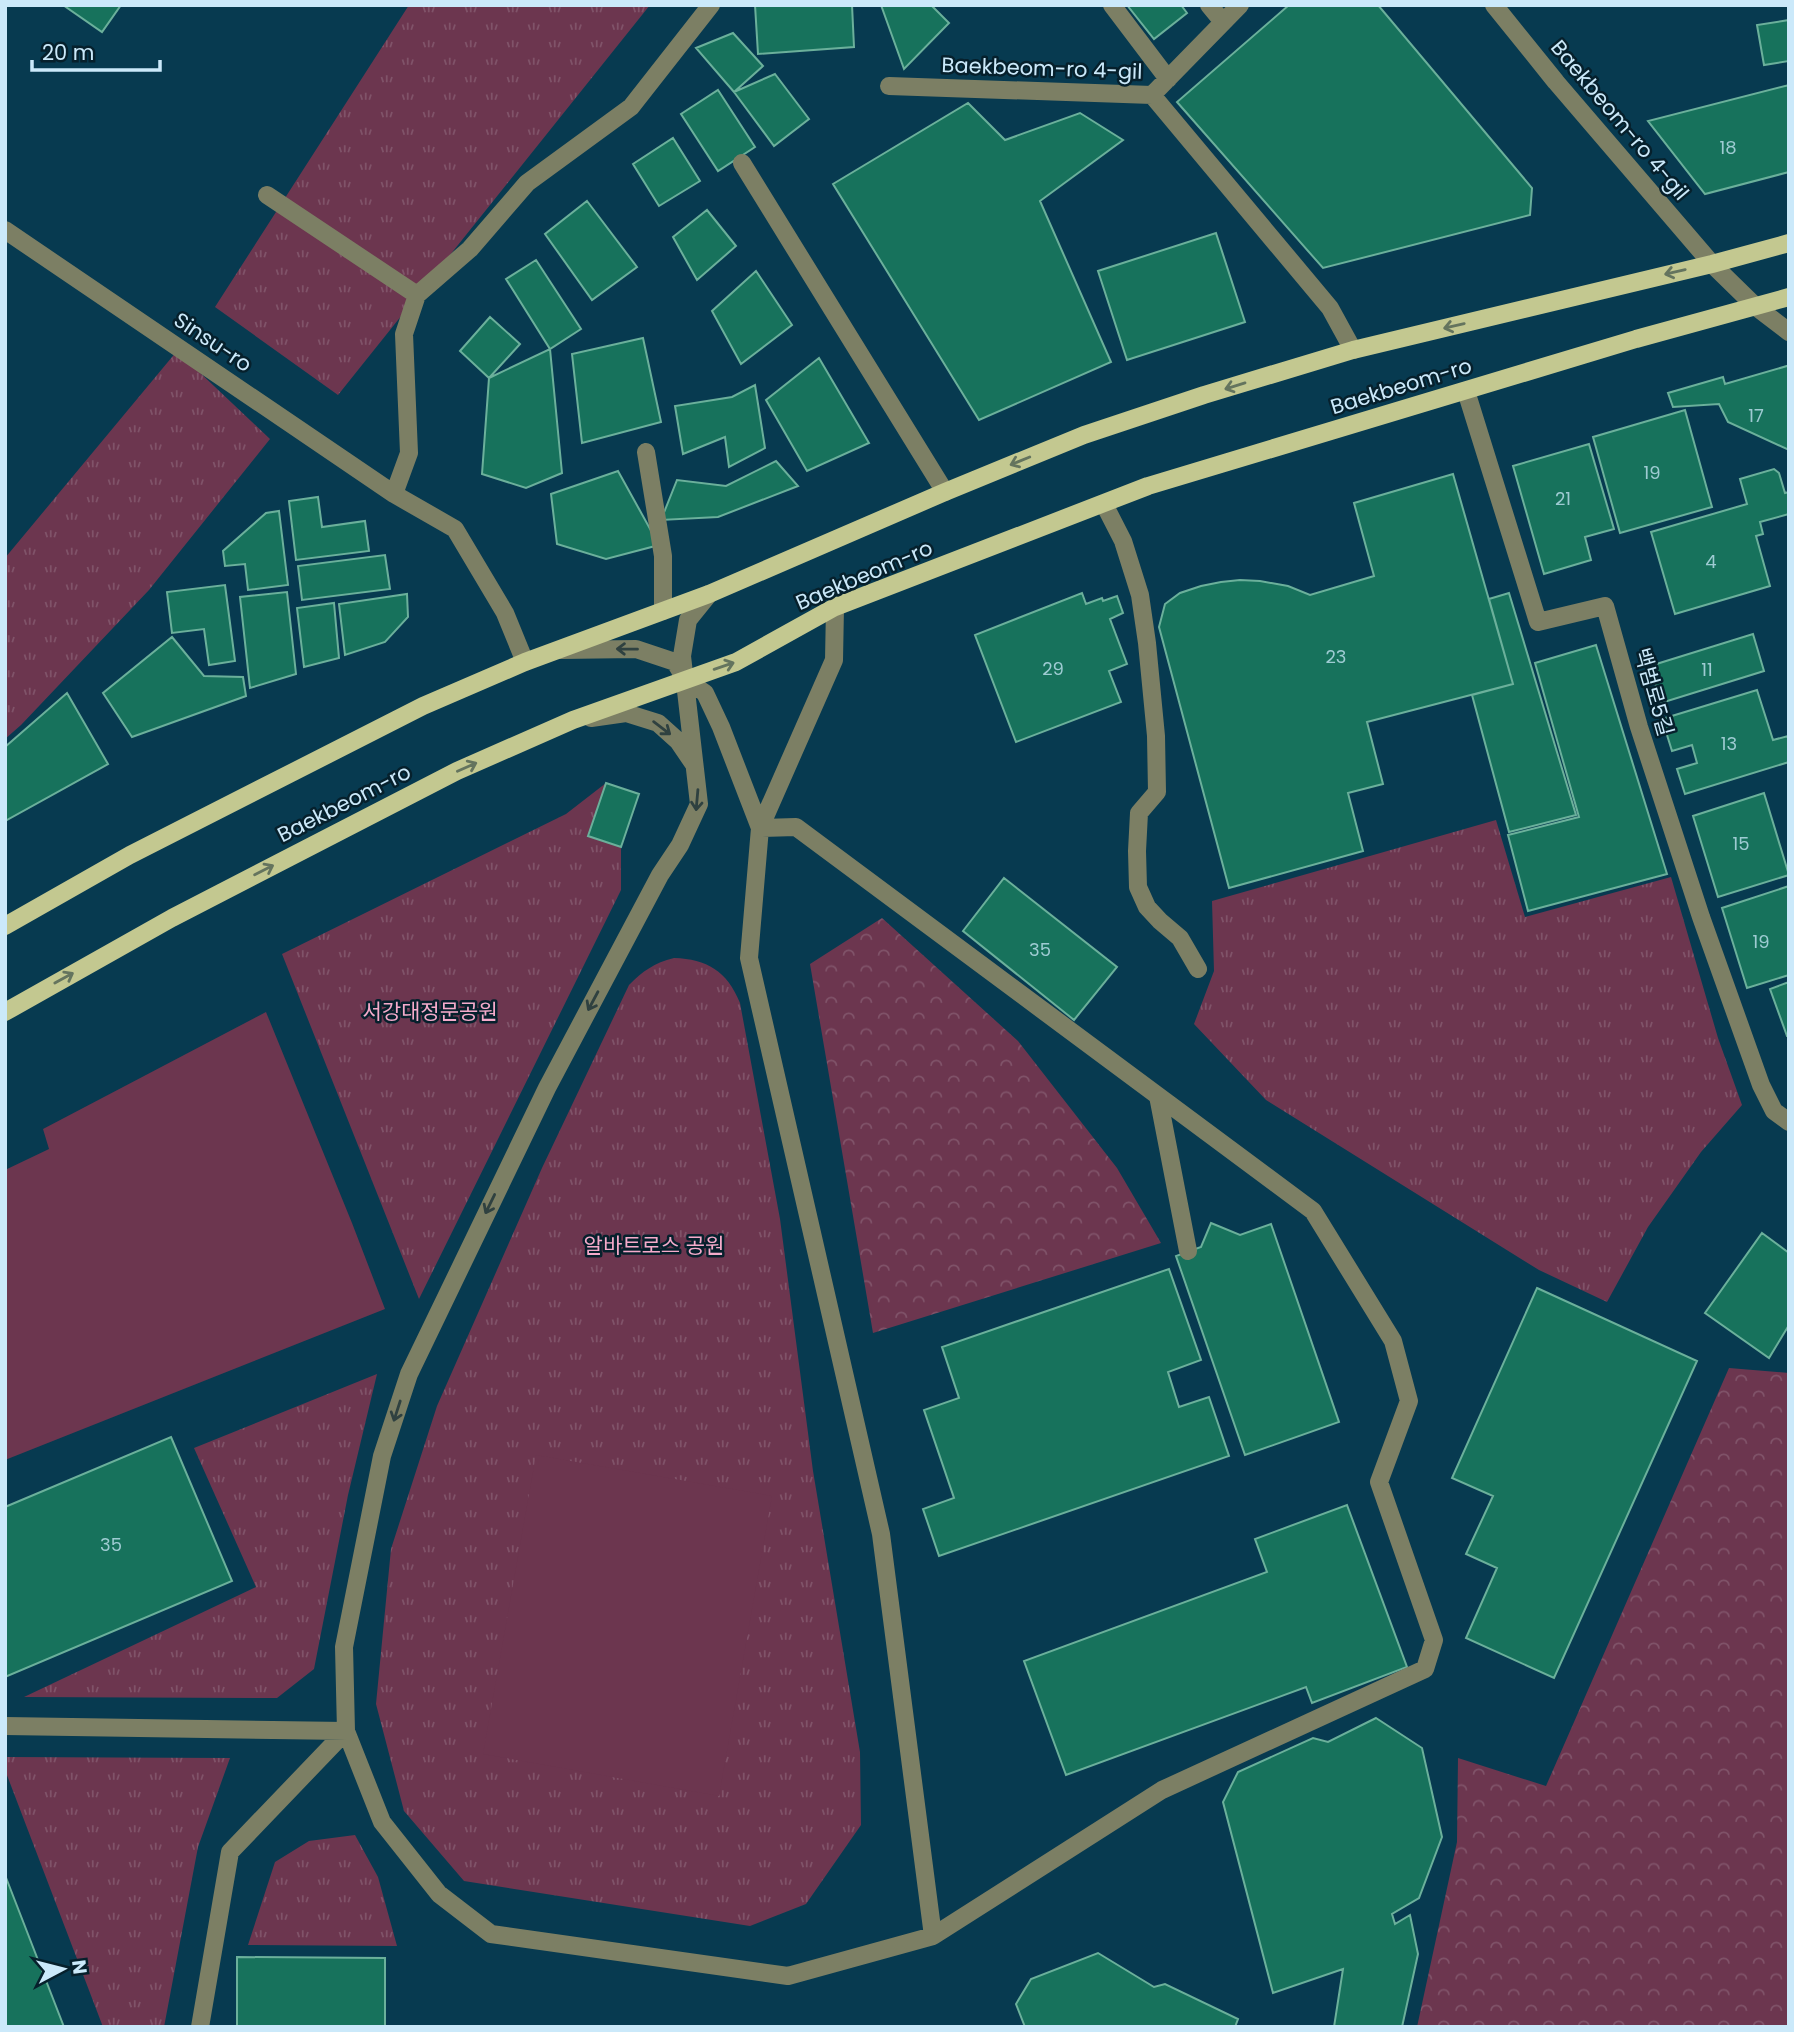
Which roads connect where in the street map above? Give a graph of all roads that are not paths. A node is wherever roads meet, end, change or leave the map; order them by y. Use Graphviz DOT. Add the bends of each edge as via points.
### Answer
graph roads {
  1 [pos="711,5"];
  2 [pos="1112,5"];
  3 [pos="1209,5"];
  4 [pos="1240,5"];
  5 [pos="1493,5"];
  6 [pos="1223,22"];
  7 [pos="1168,79"];
  8 [pos="888,86"];
  9 [pos="1152,95"];
  10 [pos="742,163"];
  11 [pos="267,195"];
  12 [pos="10,233"];
  13 [pos="1789,243"];
  14 [pos="5,252"];
  15 [pos="1712,264"];
  16 [pos="416,295"];
  17 [pos="1789,298"];
  18 [pos="1755,306"];
  19 [pos="1789,332"];
  20 [pos="1353,349"];
  21 [pos="1466,391"];
  22 [pos="646,452"];
  23 [pos="945,492"];
  24 [pos="394,494"];
  25 [pos="1104,504"];
  26 [pos="709,594"];
  27 [pos="835,607"];
  28 [pos="663,611"];
  29 [pos="558,650"];
  30 [pos="525,662"];
  31 [pos="685,679"];
  32 [pos="573,720"];
  33 [pos="695,767"];
  34 [pos="760,828"];
  35 [pos="5,926"];
  36 [pos="1198,968"];
  37 [pos="5,1012"];
  38 [pos="1158,1096"];
  39 [pos="1789,1122"];
  40 [pos="1188,1251"];
  41 [pos="5,1726"];
  42 [pos="346,1731"];
  43 [pos="933,1936"];
  44 [pos="200,2027"];
  1 -- 16 [label="street" via="631,107 527,183 470,249"];
  2 -- 7 [label="street"];
  3 -- 6 [label="street"];
  4 -- 6 [label="street, Baekbeom-ro 4-gil"];
  5 -- 15 [label="street, Baekbeom-ro 4-gil"];
  6 -- 7 [label="street, Baekbeom-ro 4-gil"];
  7 -- 9 [label="street, Baekbeom-ro 4-gil"];
  8 -- 9 [label="street, Baekbeom-ro 4-gil"];
  9 -- 20 [label="street" via="1330,308"];
  10 -- 23 [label="street"];
  11 -- 16 [label="street"];
  12 -- 14 [label="street"];
  12 -- 24 [label="street, Sinsu-ro"];
  13 -- 15 [label="main road, Baekbeom-ro"];
  15 -- 18 [label="street, Baekbeom-ro 4-gil"];
  15 -- 20 [label="main road, Baekbeom-ro, one-way"];
  16 -- 24 [label="street" via="404,334 409,453"];
  17 -- 18 [label="main road, Baekbeom-ro"];
  18 -- 19 [label="street, Baekbeom-ro 4-gil"];
  18 -- 21 [label="main road, Baekbeom-ro"];
  20 -- 23 [label="main road, Baekbeom-ro, one-way" via="1084,435"];
  21 -- 25 [label="main road, Baekbeom-ro" via="1149,486"];
  21 -- 39 [label="street, 백범로5길" via="1538,622 1605,606 1688,879 1761,1085 1774,1111"];
  22 -- 28 [label="street" via="663,556"];
  23 -- 26 [label="main road, Baekbeom-ro"];
  24 -- 30 [label="street, Sinsu-ro" via="455,529 505,613"];
  25 -- 27 [label="main road, Baekbeom-ro"];
  25 -- 36 [label="street" via="1123,541 1140,595 1156,736 1157,792 1139,813 1138,887 1147,907 1180,938"];
  26 -- 28 [label="main road, Baekbeom-ro"];
  26 -- 31 [label="street" via="688,620 682,656"];
  31 -- 27 [label="main road, Baekbeom-ro, one-way" via="736,662"];
  27 -- 34 [label="street" via="834,660"];
  28 -- 29 [label="main road, Baekbeom-ro"];
  29 -- 30 [label="main road, Baekbeom-ro"];
  31 -- 29 [label="street, one-way" via="675,662 636,649"];
  30 -- 35 [label="main road, Baekbeom-ro" via="423,706 130,855"];
  31 -- 32 [label="main road, Baekbeom-ro"];
  31 -- 33 [label="street"];
  31 -- 34 [label="street" via="705,693"];
  32 -- 33 [label="street, one-way" via="626,713 658,723 678,741"];
  37 -- 32 [label="main road, Baekbeom-ro, one-way" via="172,918 457,771"];
  33 -- 42 [label="street, one-way" via="699,804 685,835 547,1088 409,1374 382,1456 344,1647"];
  34 -- 38 [label="street" via="796,827"];
  34 -- 43 [label="street" via="749,958 881,1534"];
  38 -- 40 [label="street"];
  38 -- 43 [label="street" via="1313,1211 1393,1341 1409,1401 1379,1482 1434,1640 1425,1669 1162,1790"];
  41 -- 42 [label="street"];
  42 -- 43 [label="street" via="382,1822 439,1894 491,1934 788,1976"];
  42 -- 44 [label="street" via="230,1852"];
}
